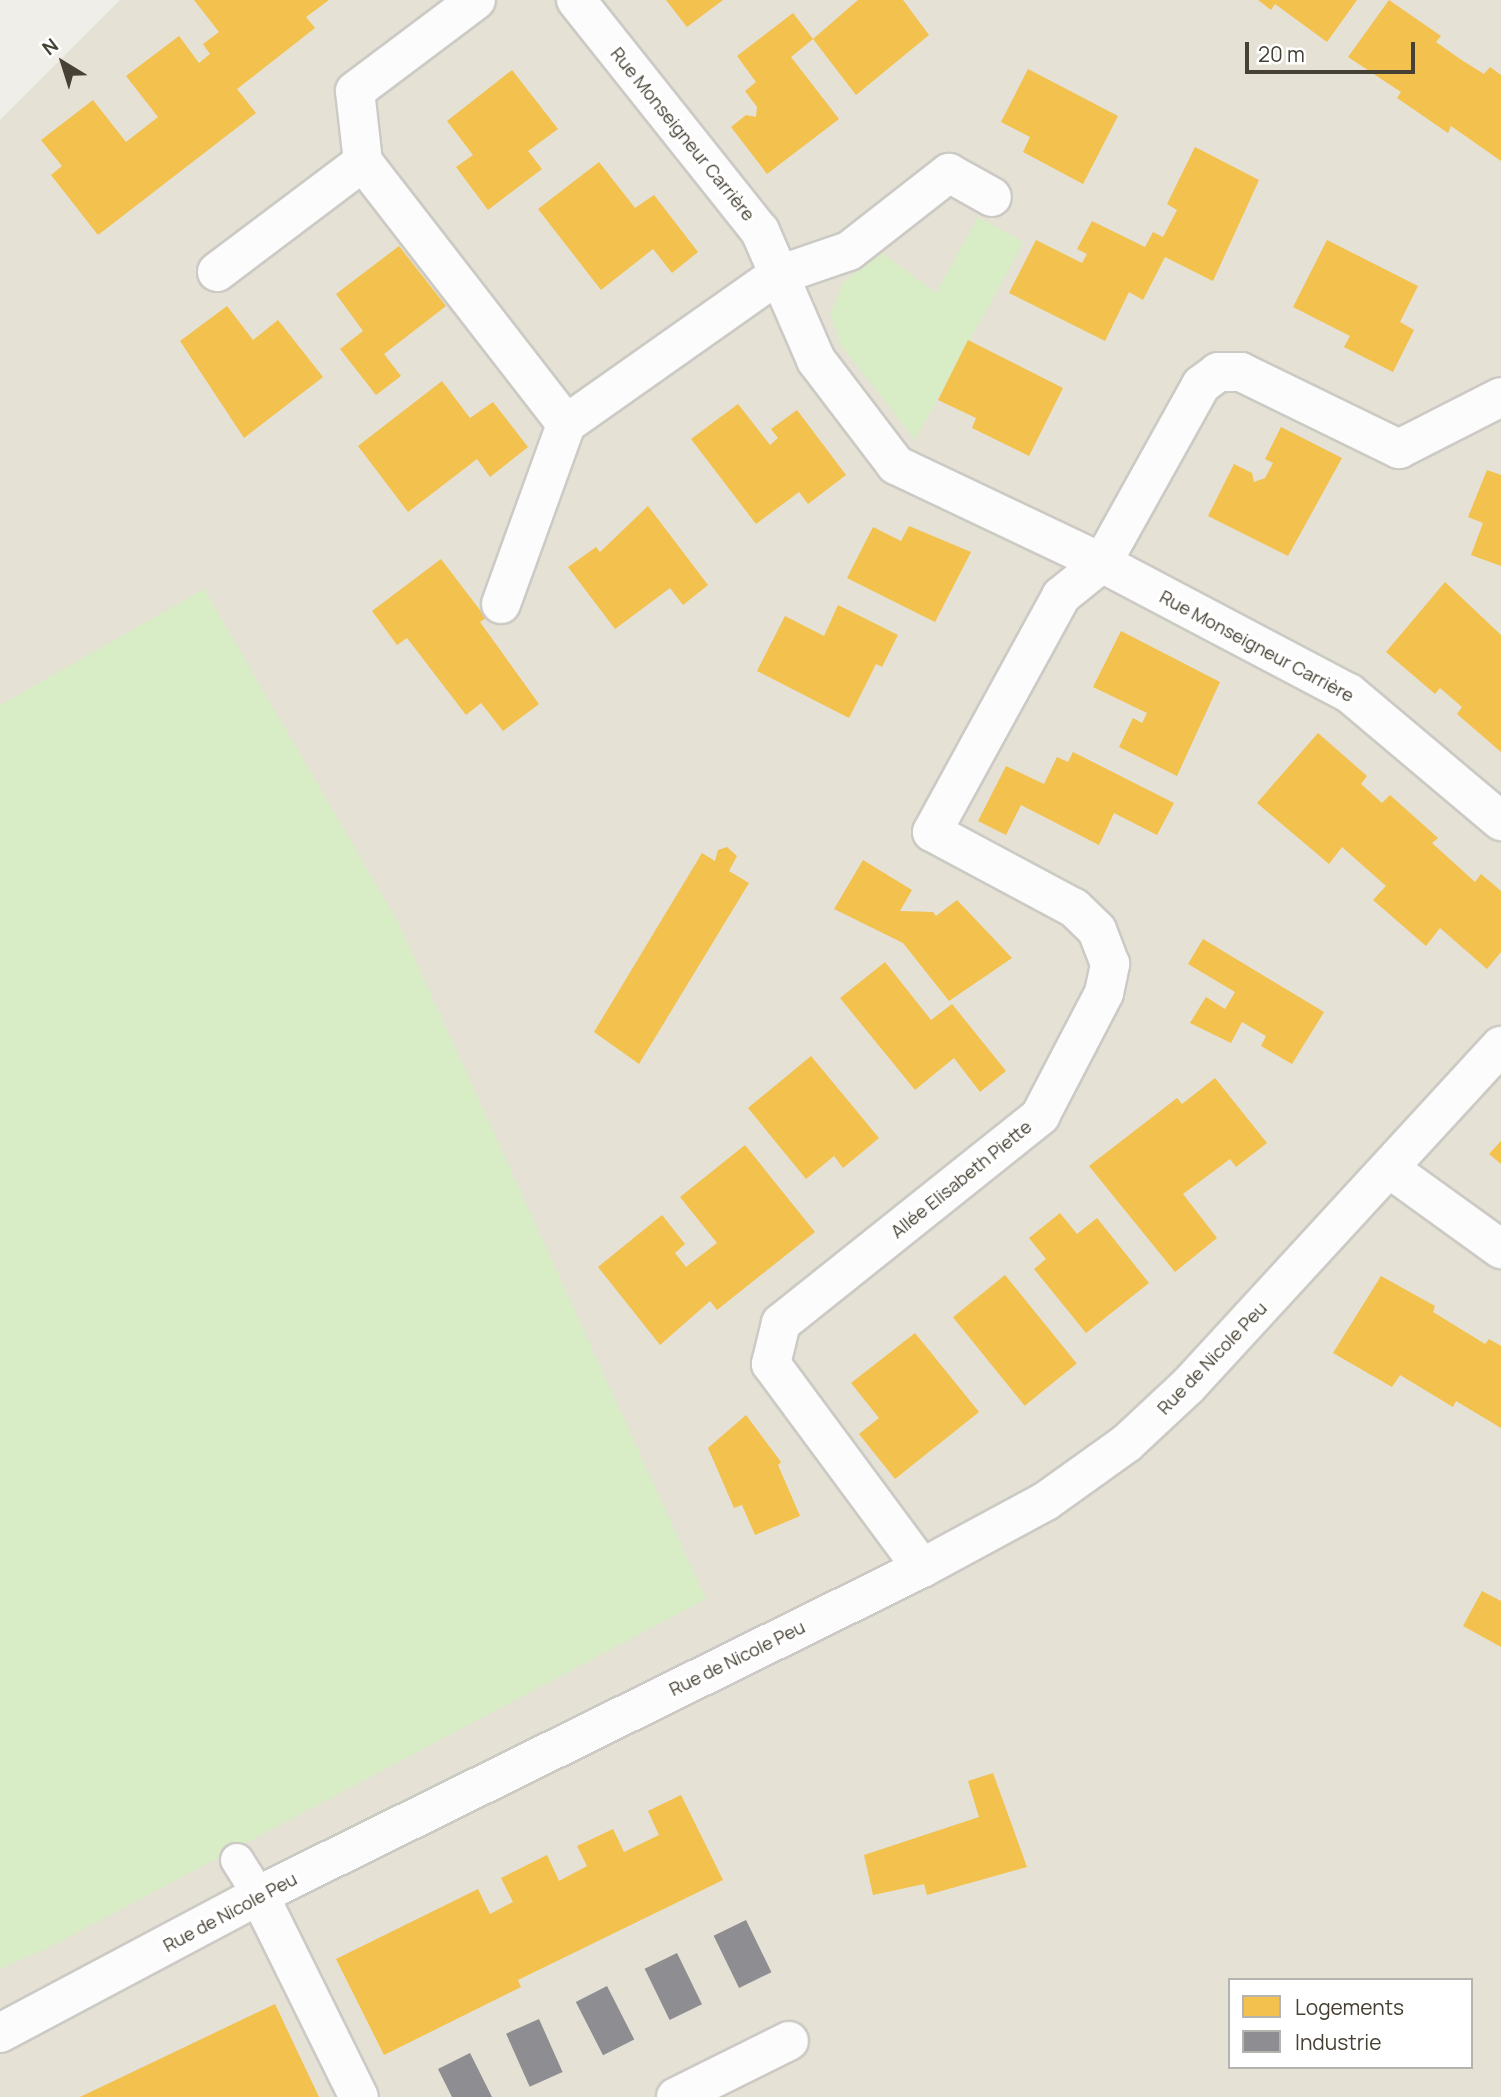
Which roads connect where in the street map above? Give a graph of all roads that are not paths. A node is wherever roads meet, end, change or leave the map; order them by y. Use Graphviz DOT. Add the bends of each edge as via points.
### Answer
graph roads {
  1 [pos="476,0"];
  2 [pos="576,0"];
  3 [pos="363,162"];
  4 [pos="992,197"];
  5 [pos="217,272"];
  6 [pos="776,276"];
  7 [pos="1501,397"];
  8 [pos="566,424"];
  9 [pos="1102,563"];
  10 [pos="501,604"];
  11 [pos="1501,821"];
  12 [pos="1501,1046"];
  13 [pos="1390,1169"];
  14 [pos="1501,1249"];
  15 [pos="922,1568"];
  16 [pos="237,1860"];
  17 [pos="259,1895"];
  18 [pos="0,2033"];
  19 [pos="789,2041"];
  20 [pos="359,2097"];
  21 [pos="676,2097"];
  1 -- 3 [label="street" via="355,91"];
  2 -- 6 [label="street, Rue Monseigneur Carrière" via="760,231"];
  3 -- 5 [label="street"];
  3 -- 8 [label="street"];
  4 -- 6 [label="street" via="949,173 849,251"];
  6 -- 8 [label="street"];
  6 -- 9 [label="street, Rue Monseigneur Carrière" via="816,360 896,465"];
  7 -- 9 [label="street" via="1399,449 1241,372 1218,372 1201,385"];
  8 -- 10 [label="street"];
  9 -- 11 [label="street, Rue Monseigneur Carrière" via="1349,693"];
  9 -- 15 [label="street, Allée Elisabeth Piette" via="1062,596 932,832 1074,908 1097,930 1110,964 1104,993 1040,1116 781,1323 771,1364"];
  12 -- 13 [label="street, Rue de Nicole Peu"];
  13 -- 14 [label="street"];
  13 -- 15 [label="street, Rue de Nicole Peu" via="1188,1385 1127,1443 1046,1501"];
  15 -- 17 [label="street, Rue de Nicole Peu"];
  16 -- 17 [label="lane"];
  17 -- 18 [label="street, Rue de Nicole Peu"];
  17 -- 20 [label="street"];
  19 -- 21 [label="street"];
}
